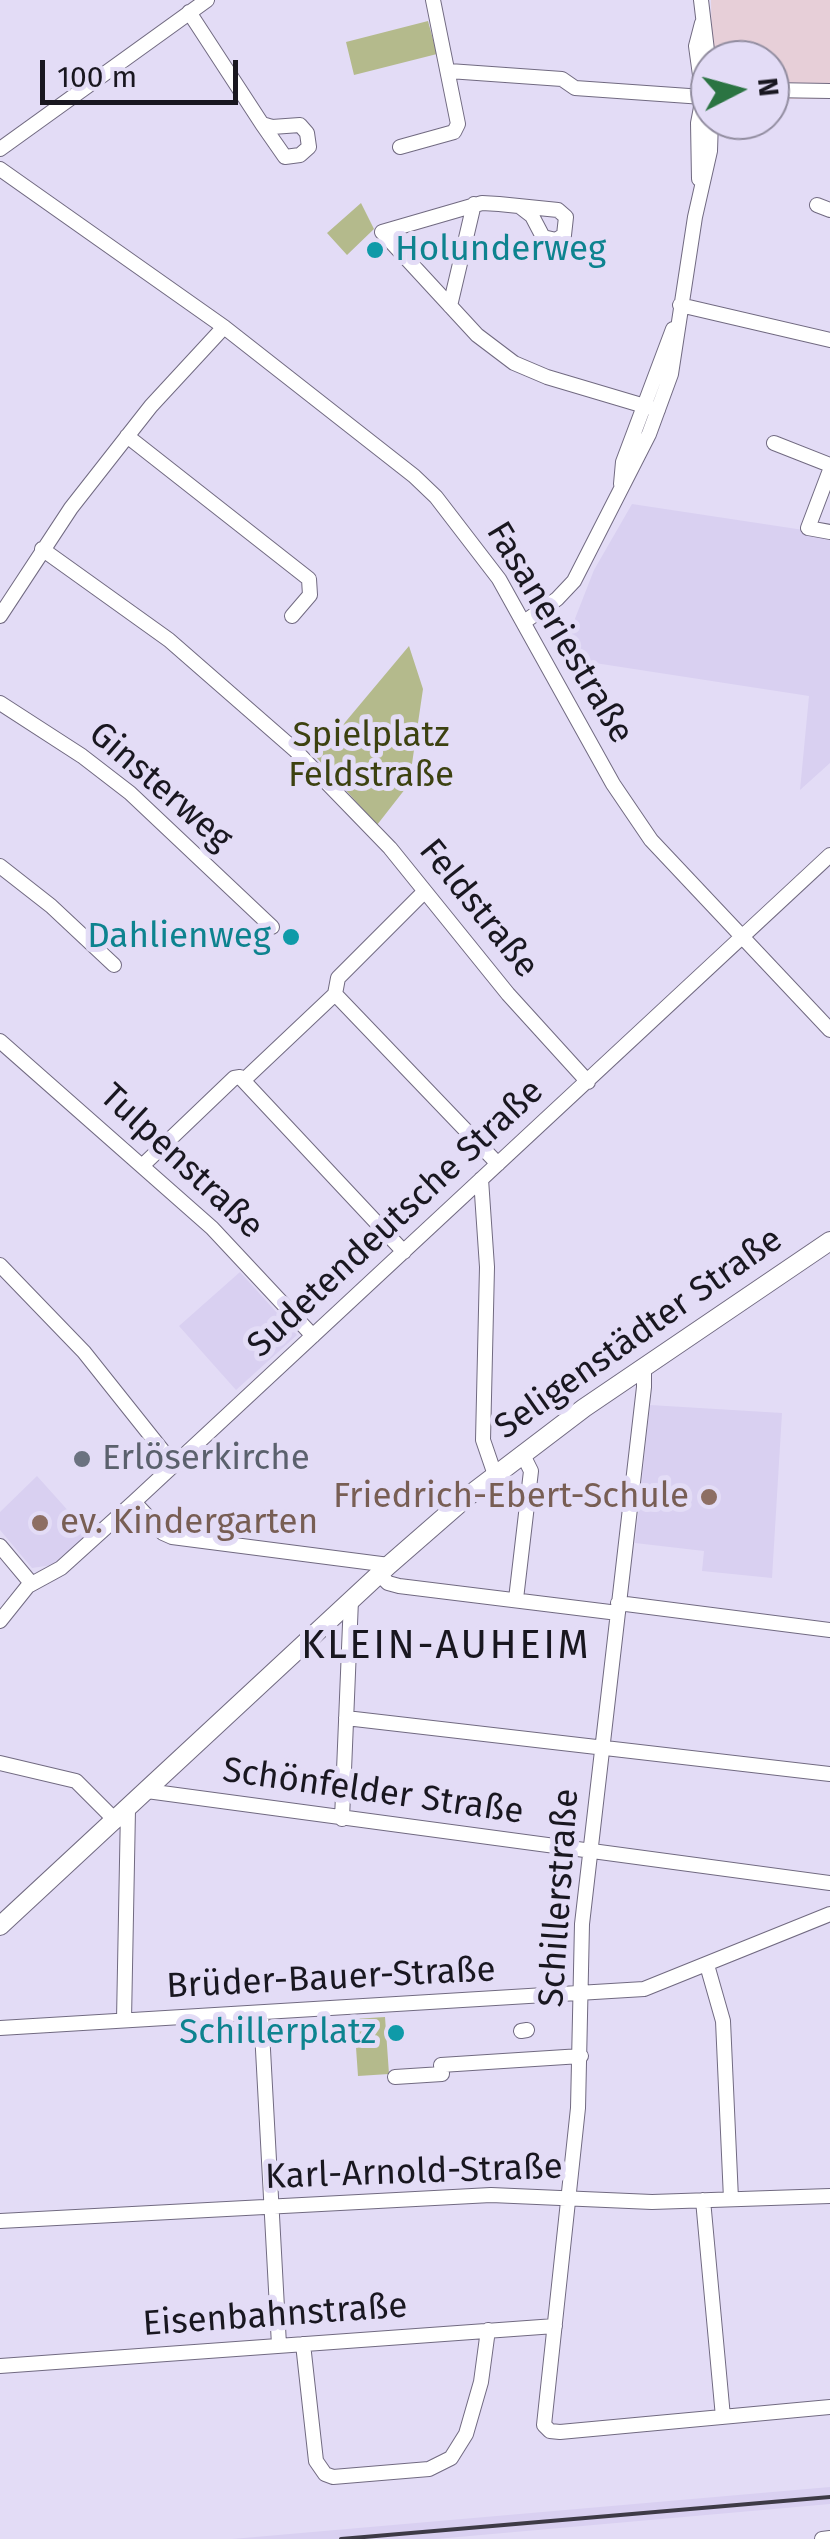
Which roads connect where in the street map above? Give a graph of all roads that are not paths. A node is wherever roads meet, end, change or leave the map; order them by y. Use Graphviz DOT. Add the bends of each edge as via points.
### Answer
graph roads {
  1 [pos="207,0"];
  2 [pos="433,0"];
  3 [pos="701,0"];
  4 [pos="189,12"];
  5 [pos="707,40"];
  6 [pos="450,71"];
  7 [pos="790,90"];
  8 [pos="830,91"];
  9 [pos="690,92"];
  10 [pos="262,124"];
  11 [pos="697,140"];
  12 [pos="710,140"];
  13 [pos="400,146"];
  14 [pos="0,149"];
  15 [pos="0,169"];
  16 [pos="700,191"];
  17 [pos="474,204"];
  18 [pos="520,206"];
  19 [pos="450,306"];
  20 [pos="678,312"];
  21 [pos="224,327"];
  22 [pos="830,340"];
  23 [pos="651,408"];
  24 [pos="127,436"];
  25 [pos="774,443"];
  26 [pos="830,468"];
  27 [pos="830,532"];
  28 [pos="42,548"];
  29 [pos="0,616"];
  30 [pos="292,616"];
  31 [pos="524,622"];
  32 [pos="0,703"];
  33 [pos="830,854"];
  34 [pos="0,866"];
  35 [pos="423,892"];
  36 [pos="272,927"];
  37 [pos="742,936"];
  38 [pos="114,965"];
  39 [pos="334,994"];
  40 [pos="830,1030"];
  41 [pos="0,1041"];
  42 [pos="245,1079"];
  43 [pos="588,1082"];
  44 [pos="498,1164"];
  45 [pos="143,1165"];
  46 [pos="481,1179"];
  47 [pos="830,1242"];
  48 [pos="404,1252"];
  49 [pos="0,1266"];
  50 [pos="313,1336"];
  51 [pos="644,1368"];
  52 [pos="522,1453"];
  53 [pos="174,1465"];
  54 [pos="495,1475"];
  55 [pos="134,1502"];
  56 [pos="0,1546"];
  57 [pos="384,1569"];
  58 [pos="31,1583"];
  59 [pos="516,1599"];
  60 [pos="352,1600"];
  61 [pos="618,1608"];
  62 [pos="0,1621"];
  63 [pos="830,1630"];
  64 [pos="346,1718"];
  65 [pos="603,1748"];
  66 [pos="0,1764"];
  67 [pos="830,1774"];
  68 [pos="146,1791"];
  69 [pos="122,1815"];
  70 [pos="342,1819"];
  71 [pos="590,1851"];
  72 [pos="830,1883"];
  73 [pos="830,1914"];
  74 [pos="0,1926"];
  75 [pos="707,1965"];
  76 [pos="580,1994"];
  77 [pos="261,2014"];
  78 [pos="124,2020"];
  79 [pos="0,2028"];
  80 [pos="581,2056"];
  81 [pos="395,2076"];
  82 [pos="830,2196"];
  83 [pos="570,2198"];
  84 [pos="703,2200"];
  85 [pos="731,2200"];
  86 [pos="270,2206"];
  87 [pos="0,2220"];
  88 [pos="555,2326"];
  89 [pos="488,2330"];
  90 [pos="303,2344"];
  91 [pos="279,2345"];
  92 [pos="0,2366"];
  93 [pos="830,2407"];
  94 [pos="723,2416"];
  95 [pos="830,2538"];
  96 [pos="822,2539"];
  1 -- 4 [label="street"];
  2 -- 6 [label="street"];
  3 -- 5 [label="street"];
  4 -- 10 [label="street"];
  4 -- 14 [label="street"];
  6 -- 9 [label="street" via="562,79 574,88"];
  6 -- 13 [label="street" via="460,118 454,132"];
  7 -- 8 [label="street"];
  11 -- 16 [label="street"];
  12 -- 16 [label="street"];
  15 -- 21 [label="street, Fasaneriestraße"];
  16 -- 20 [label="street"];
  17 -- 18 [label="street"];
  17 -- 19 [label="street"];
  17 -- 19 [label="street" via="382,232"];
  19 -- 23 [label="street" via="523,367"];
  20 -- 22 [label="street"];
  20 -- 23 [label="street"];
  21 -- 24 [label="street"];
  21 -- 31 [label="street, Fasaneriestraße" via="426,487 469,536"];
  23 -- 31 [label="street" via="574,581"];
  24 -- 28 [label="street"];
  24 -- 30 [label="street" via="310,579 310,595"];
  25 -- 26 [label="street"];
  26 -- 27 [label="street" via="808,528"];
  28 -- 29 [label="street"];
  28 -- 35 [label="street, Feldstraße" via="242,701 338,792"];
  31 -- 37 [label="street, Fasaneriestraße" via="638,822"];
  32 -- 36 [label="street, Ginsterweg" via="130,792"];
  33 -- 37 [label="street, Sudetendeutsche Straße"];
  34 -- 38 [label="street"];
  35 -- 39 [label="street" via="338,978"];
  35 -- 43 [label="street, Feldstraße"];
  37 -- 40 [label="street, Fasaneriestraße"];
  37 -- 43 [label="street, Sudetendeutsche Straße"];
  39 -- 42 [label="street"];
  39 -- 44 [label="street"];
  41 -- 45 [label="street, Tulpenstraße"];
  42 -- 45 [label="street" via="234,1078"];
  42 -- 48 [label="street"];
  43 -- 44 [label="street, Sudetendeutsche Straße"];
  44 -- 46 [label="street, Sudetendeutsche Straße"];
  45 -- 50 [label="street, Tulpenstraße"];
  46 -- 48 [label="street, Sudetendeutsche Straße"];
  46 -- 54 [label="street" via="488,1267 482,1440"];
  47 -- 51 [label="main road, Seligenstädter Straße"];
  48 -- 50 [label="street, Sudetendeutsche Straße"];
  49 -- 53 [label="street" via="84,1352"];
  50 -- 53 [label="street, Sudetendeutsche Straße"];
  51 -- 52 [label="main road, Seligenstädter Straße"];
  51 -- 61 [label="street, Schillerstraße"];
  52 -- 54 [label="main road, Seligenstädter Straße"];
  52 -- 59 [label="street" via="530,1471"];
  53 -- 55 [label="street, Sudetendeutsche Straße"];
  54 -- 57 [label="main road, Seligenstädter Straße"];
  55 -- 57 [label="street" via="172,1537"];
  55 -- 58 [label="street, Sudetendeutsche Straße" via="61,1568"];
  56 -- 58 [label="street"];
  57 -- 59 [label="street" via="388,1583 399,1586"];
  57 -- 60 [label="main road, Seligenstädter Straße"];
  58 -- 62 [label="street, Sudetendeutsche Straße"];
  59 -- 61 [label="street"];
  60 -- 64 [label="street"];
  60 -- 68 [label="main road, Seligenstädter Straße"];
  61 -- 63 [label="street"];
  61 -- 65 [label="street, Schillerstraße"];
  64 -- 65 [label="street"];
  64 -- 70 [label="street"];
  65 -- 67 [label="street"];
  65 -- 71 [label="street, Schillerstraße"];
  66 -- 69 [label="street" via="76,1782"];
  68 -- 69 [label="main road, Seligenstädter Straße"];
  68 -- 70 [label="street, Schönfelder Straße"];
  69 -- 74 [label="main road, Seligenstädter Straße"];
  69 -- 78 [label="street"];
  70 -- 71 [label="street, Schönfelder Straße"];
  71 -- 72 [label="street, Schönfelder Straße"];
  71 -- 76 [label="street, Schillerstraße"];
  73 -- 75 [label="street, Brüder-Bauer-Straße"];
  75 -- 76 [label="street, Brüder-Bauer-Straße" via="650,1988"];
  75 -- 85 [label="street" via="723,2020"];
  76 -- 77 [label="street, Brüder-Bauer-Straße" via="399,2013"];
  76 -- 80 [label="street, Schillerstraße"];
  77 -- 78 [label="street, Brüder-Bauer-Straße"];
  77 -- 86 [label="street"];
  78 -- 79 [label="street, Brüder-Bauer-Straße"];
  80 -- 81 [label="street" via="440,2060 442,2074"];
  80 -- 83 [label="street, Schillerstraße"];
  82 -- 85 [label="street, Karl-Arnold-Straße"];
  83 -- 84 [label="street, Karl-Arnold-Straße"];
  83 -- 86 [label="street, Karl-Arnold-Straße" via="491,2195"];
  83 -- 88 [label="street, Schillerstraße"];
  84 -- 85 [label="street, Karl-Arnold-Straße"];
  84 -- 94 [label="street"];
  86 -- 87 [label="street, Karl-Arnold-Straße"];
  86 -- 91 [label="street"];
  88 -- 89 [label="street, Eisenbahnstraße"];
  88 -- 94 [label="street, Schillerstraße" via="543,2420 550,2431"];
  89 -- 90 [label="street, Eisenbahnstraße"];
  89 -- 90 [label="street" via="482,2382 451,2458 428,2468 333,2477 316,2461"];
  90 -- 91 [label="street, Eisenbahnstraße"];
  91 -- 92 [label="street, Eisenbahnstraße"];
  93 -- 94 [label="street"];
  95 -- 96 [label="street"];
}
